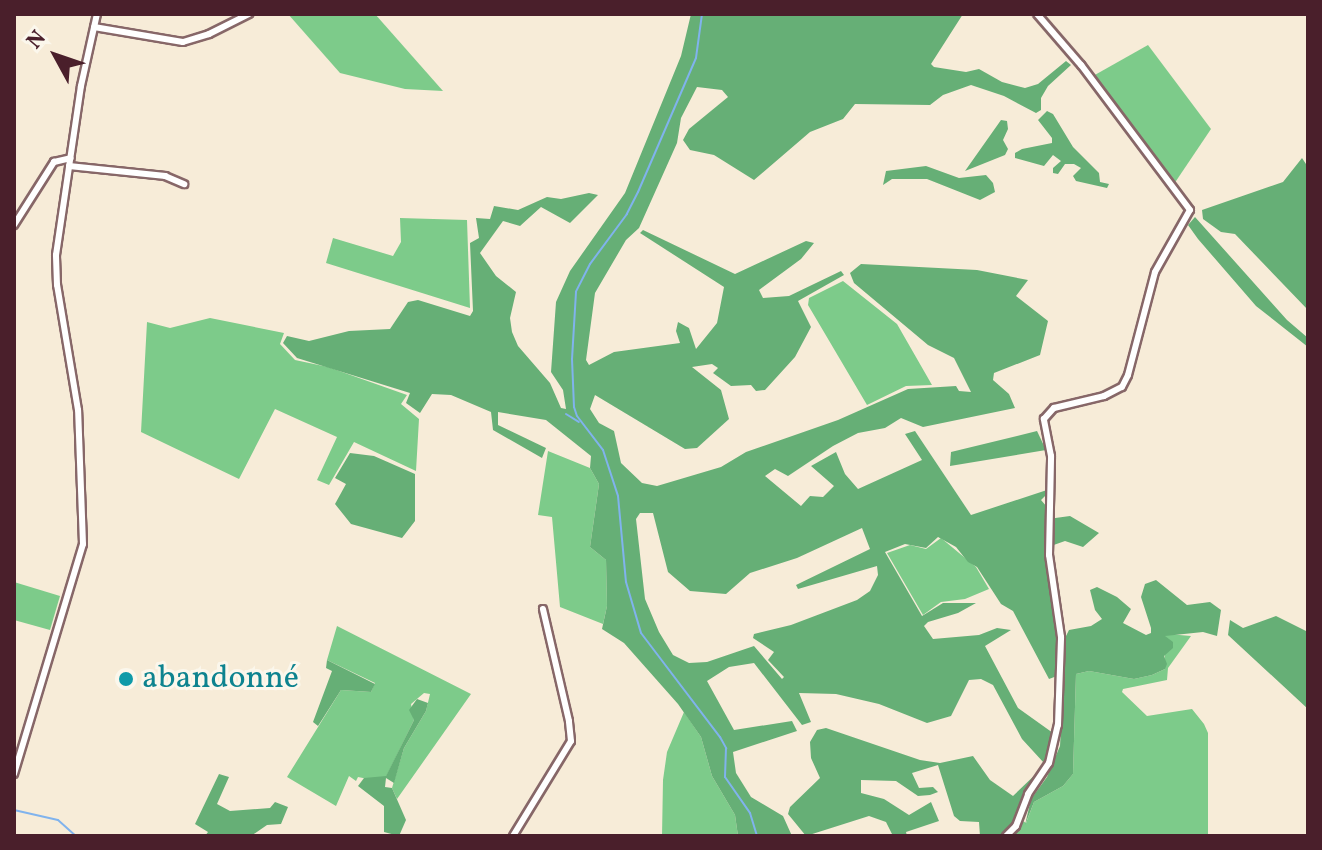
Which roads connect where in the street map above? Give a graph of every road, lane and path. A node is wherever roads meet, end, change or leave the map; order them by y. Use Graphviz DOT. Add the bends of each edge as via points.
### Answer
graph roads {
  1 [pos="97,14"];
  2 [pos="249,14"];
  3 [pos="1037,14"];
  4 [pos="94,27"];
  5 [pos="70,162"];
  6 [pos="184,184"];
  7 [pos="14,225"];
  8 [pos="543,609"];
  9 [pos="14,774"];
  10 [pos="513,836"];
  11 [pos="1006,836"];
  1 -- 4 [label="street"];
  2 -- 4 [label="street" via="183,42"];
  3 -- 11 [label="street" via="1190,210 1155,272 1122,387 1054,408 1044,419 1051,456 1049,555 1061,637 1058,725 1049,763"];
  4 -- 5 [label="street"];
  5 -- 6 [label="street" via="165,176"];
  5 -- 7 [label="street" via="54,162"];
  5 -- 9 [label="street" via="56,267 78,410 83,544"];
  8 -- 10 [label="street" via="571,741"];
}
